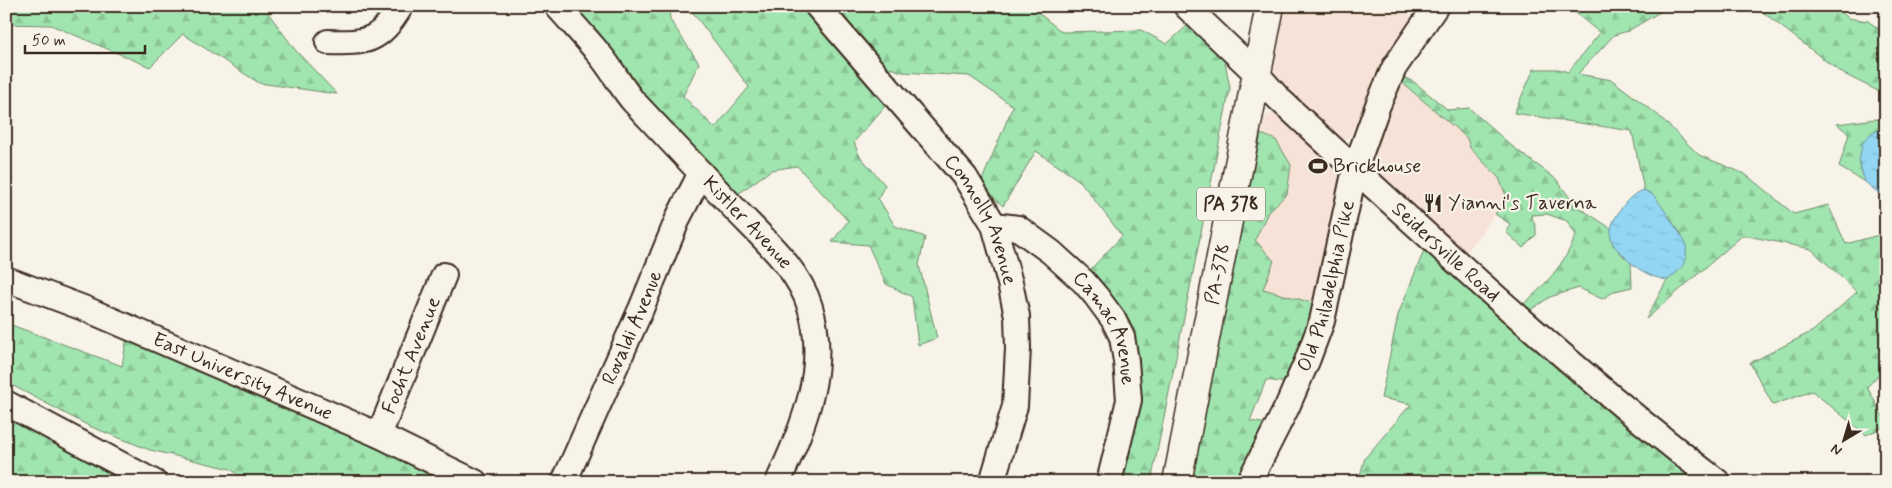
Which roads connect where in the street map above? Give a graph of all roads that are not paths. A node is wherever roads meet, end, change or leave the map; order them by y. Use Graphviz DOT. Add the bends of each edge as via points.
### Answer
graph roads {
  1 [pos="401,6"];
  2 [pos="557,6"];
  3 [pos="817,6"];
  4 [pos="1186,6"];
  5 [pos="1270,6"];
  6 [pos="1436,6"];
  7 [pos="328,42"];
  8 [pos="1256,73"];
  9 [pos="1355,169"];
  10 [pos="701,174"];
  11 [pos="994,224"];
  12 [pos="444,275"];
  13 [pos="6,279"];
  14 [pos="6,403"];
  15 [pos="379,435"];
  16 [pos="154,482"];
  17 [pos="475,482"];
  18 [pos="564,482"];
  19 [pos="778,482"];
  20 [pos="992,482"];
  21 [pos="1109,482"];
  22 [pos="1177,482"];
  23 [pos="1250,482"];
  24 [pos="1718,482"];
  1 -- 7 [label="street" via="386,29 371,39"];
  2 -- 10 [label="street, Kistler Avenue" via="600,55 631,98"];
  3 -- 11 [label="street, Connolly Avenue" via="965,177"];
  4 -- 8 [label="street, Seidersville Road"];
  5 -- 8 [label="main road, PA-378 / PA 378"];
  6 -- 9 [label="street, Old Philadelphia Pike" via="1394,68"];
  8 -- 9 [label="street, Seidersville Road"];
  8 -- 22 [label="main road, PA-378 / PA 378"];
  9 -- 23 [label="street, Old Philadelphia Pike" via="1322,321 1287,406"];
  9 -- 24 [label="street, Seidersville Road" via="1527,326"];
  10 -- 18 [label="street, Rovaldi Avenue" via="679,216"];
  10 -- 19 [label="street, Kistler Avenue" via="786,264 810,307 816,343 816,375 802,427"];
  11 -- 20 [label="street, Connolly Avenue" via="1010,283 1018,348 1015,406"];
  11 -- 21 [label="street, Camac Avenue" via="1018,228 1051,252 1096,296 1113,318 1122,337 1129,400"];
  12 -- 15 [label="street, Focht Avenue"];
  13 -- 15 [label="street, East University Avenue" via="86,309"];
  14 -- 16 [label="street"];
  15 -- 17 [label="street, East University Avenue"];
}
